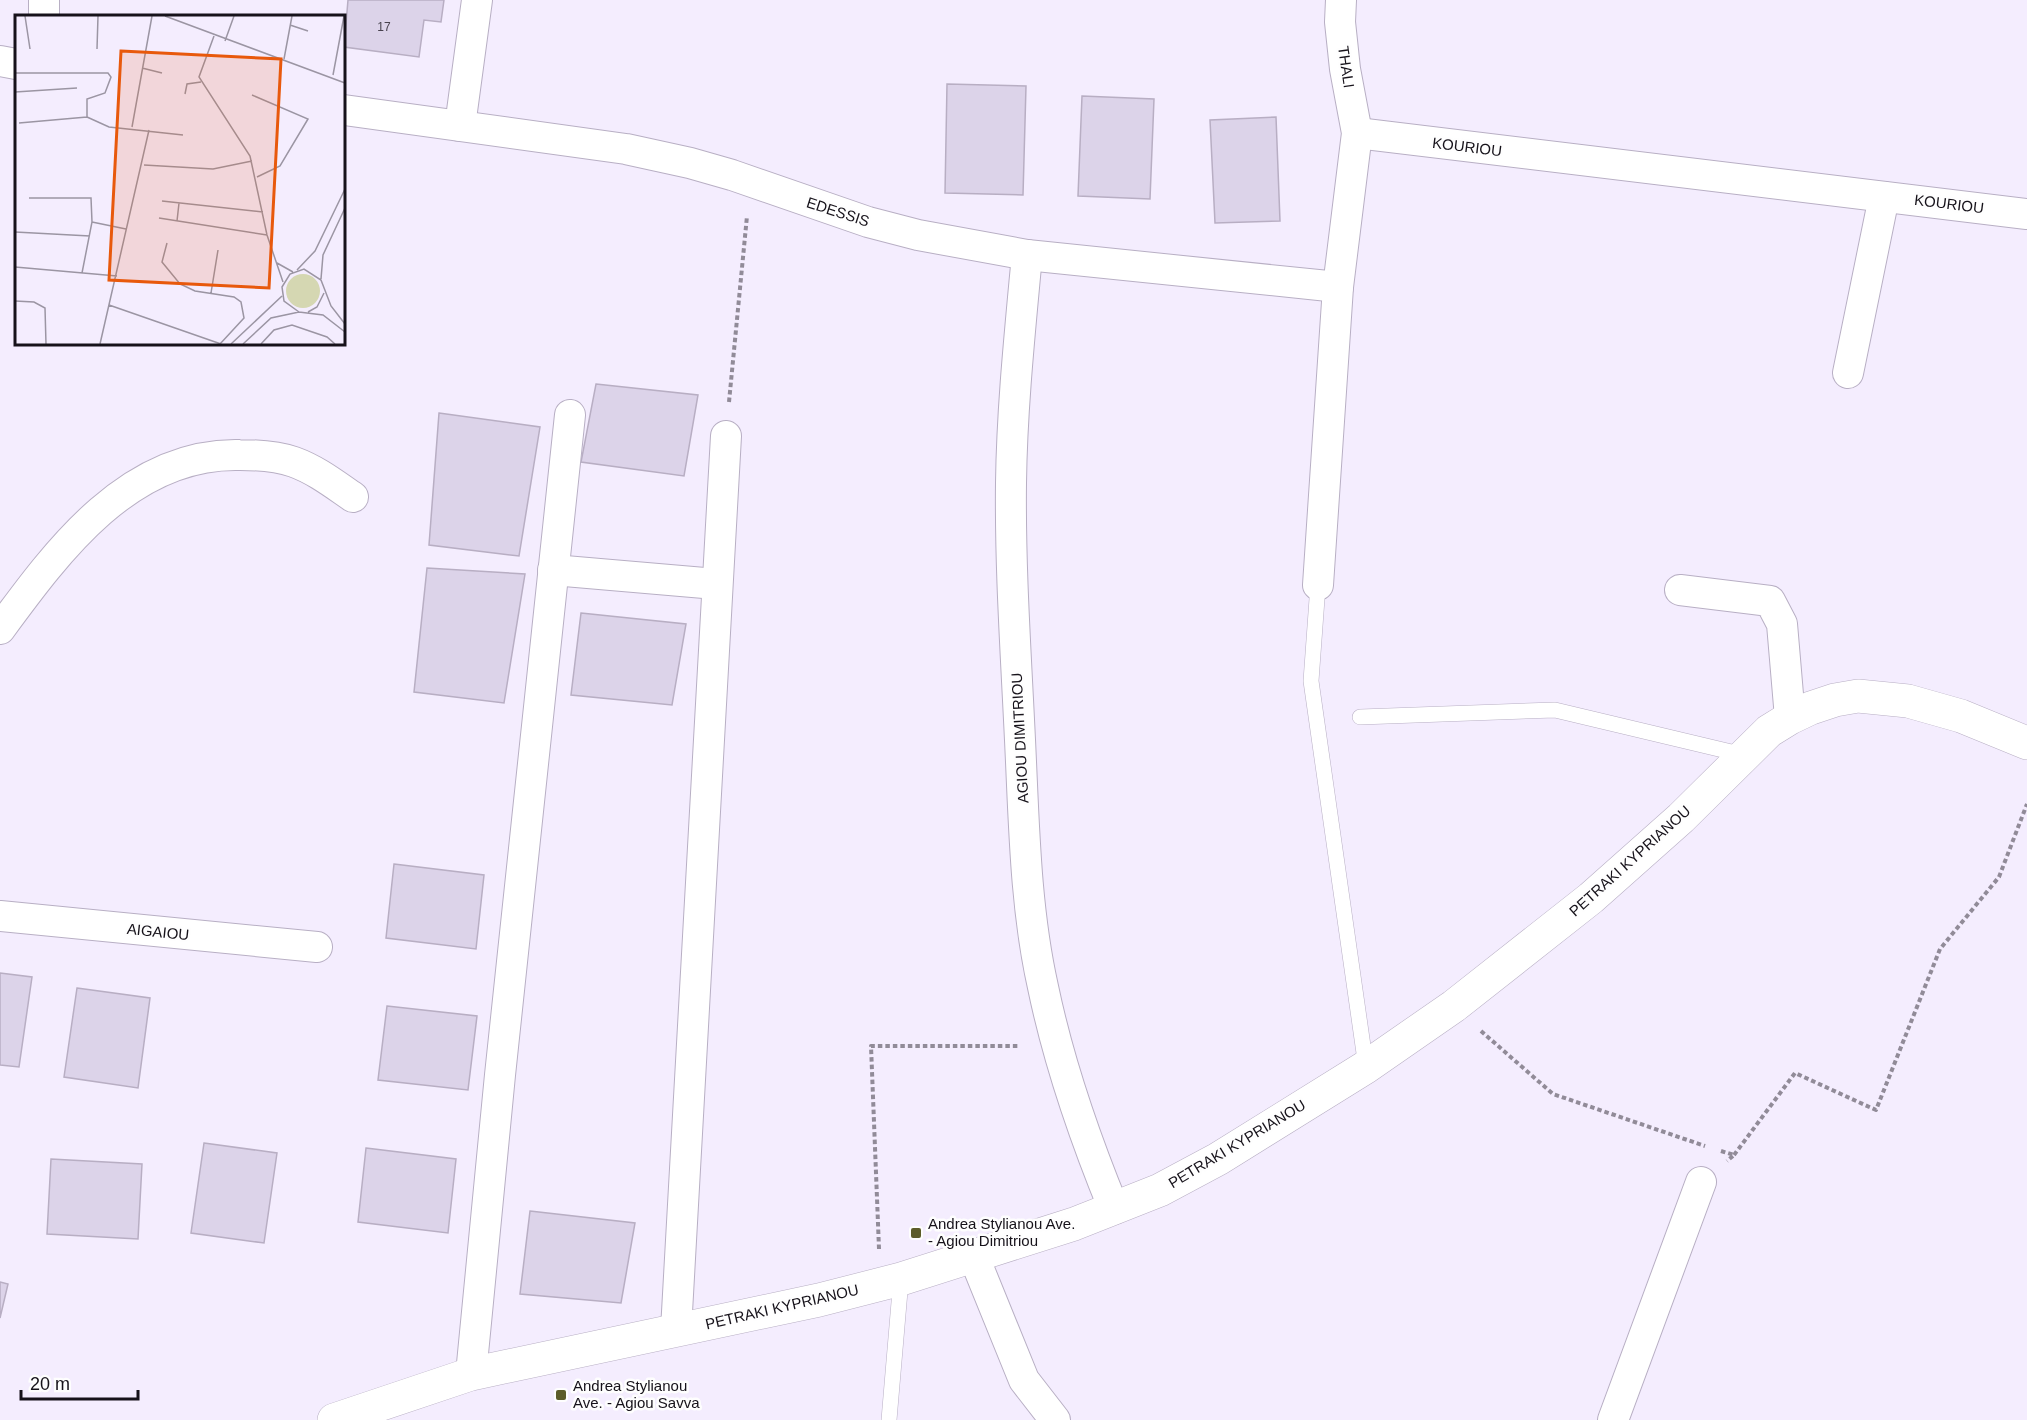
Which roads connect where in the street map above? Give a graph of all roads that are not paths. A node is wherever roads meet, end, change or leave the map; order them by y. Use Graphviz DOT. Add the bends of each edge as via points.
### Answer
graph roads {
  1 [pos="477,0"];
  2 [pos="1341,0"];
  3 [pos="0,61"];
  4 [pos="15,64"];
  5 [pos="345,110"];
  6 [pos="460,126"];
  7 [pos="1357,134"];
  8 [pos="1884,196"];
  9 [pos="2027,214"];
  10 [pos="1027,255"];
  11 [pos="1338,287"];
  12 [pos="1848,374"];
  13 [pos="570,415"];
  14 [pos="726,436"];
  15 [pos="353,497"];
  16 [pos="553,570"];
  17 [pos="716,584"];
  18 [pos="1318,585"];
  19 [pos="1680,590"];
  20 [pos="0,629"];
  21 [pos="1360,717"];
  22 [pos="1790,718"];
  23 [pos="2027,742"];
  24 [pos="1744,755"];
  25 [pos="0,916"];
  26 [pos="317,947"];
  27 [pos="1366,1067"];
  28 [pos="1701,1182"];
  29 [pos="1114,1209"];
  30 [pos="974,1257"];
  31 [pos="890,1282"];
  32 [pos="676,1330"];
  33 [pos="471,1374"];
  34 [pos="334,1420"];
  35 [pos="889,1420"];
  36 [pos="1055,1420"];
  37 [pos="1613,1420"];
  1 -- 6 [label="street"];
  2 -- 7 [label="street, THALI" via="1345,69"];
  3 -- 4 [label="street"];
  5 -- 6 [label="street, EDESSIS"];
  6 -- 10 [label="street, EDESSIS" via="626,149 690,163 908,233"];
  7 -- 8 [label="street, KOURIOU"];
  7 -- 11 [label="street"];
  8 -- 9 [label="street, KOURIOU"];
  8 -- 12 [label="street"];
  10 -- 11 [label="street, EDESSIS"];
  10 -- 29 [label="street, AGIOU DIMITRIOU" via="1011,483 1022,799 1033,922 1057,1046 1085,1137"];
  11 -- 18 [label="street"];
  13 -- 16 [label="street"];
  14 -- 17 [label="street"];
  15 -- 20 [label="street" via="315,471 262,455 207,456 182,463 131,487 78,531"];
  16 -- 17 [label="street"];
  16 -- 33 [label="street"];
  17 -- 32 [label="street"];
  18 -- 27 [label="lane" via="1311,681"];
  19 -- 22 [label="street" via="1770,601 1782,624"];
  21 -- 24 [label="lane" via="1555,710"];
  22 -- 23 [label="main road, PETRAKI KYPRIANOU" via="1835,700 1878,697 1934,708"];
  22 -- 24 [label="main road, PETRAKI KYPRIANOU" via="1769,731"];
  24 -- 27 [label="main road, PETRAKI KYPRIANOU" via="1592,898 1454,1006"];
  25 -- 26 [label="street, AIGAIOU"];
  27 -- 29 [label="main road, PETRAKI KYPRIANOU" via="1218,1159"];
  28 -- 37 [label="street"];
  29 -- 30 [label="main road, PETRAKI KYPRIANOU"];
  30 -- 31 [label="main road, PETRAKI KYPRIANOU"];
  30 -- 36 [label="street" via="1024,1380"];
  31 -- 32 [label="main road, PETRAKI KYPRIANOU"];
  31 -- 35 [label="lane"];
  32 -- 33 [label="main road, PETRAKI KYPRIANOU"];
  33 -- 34 [label="main road, PETRAKI KYPRIANOU"];
}
